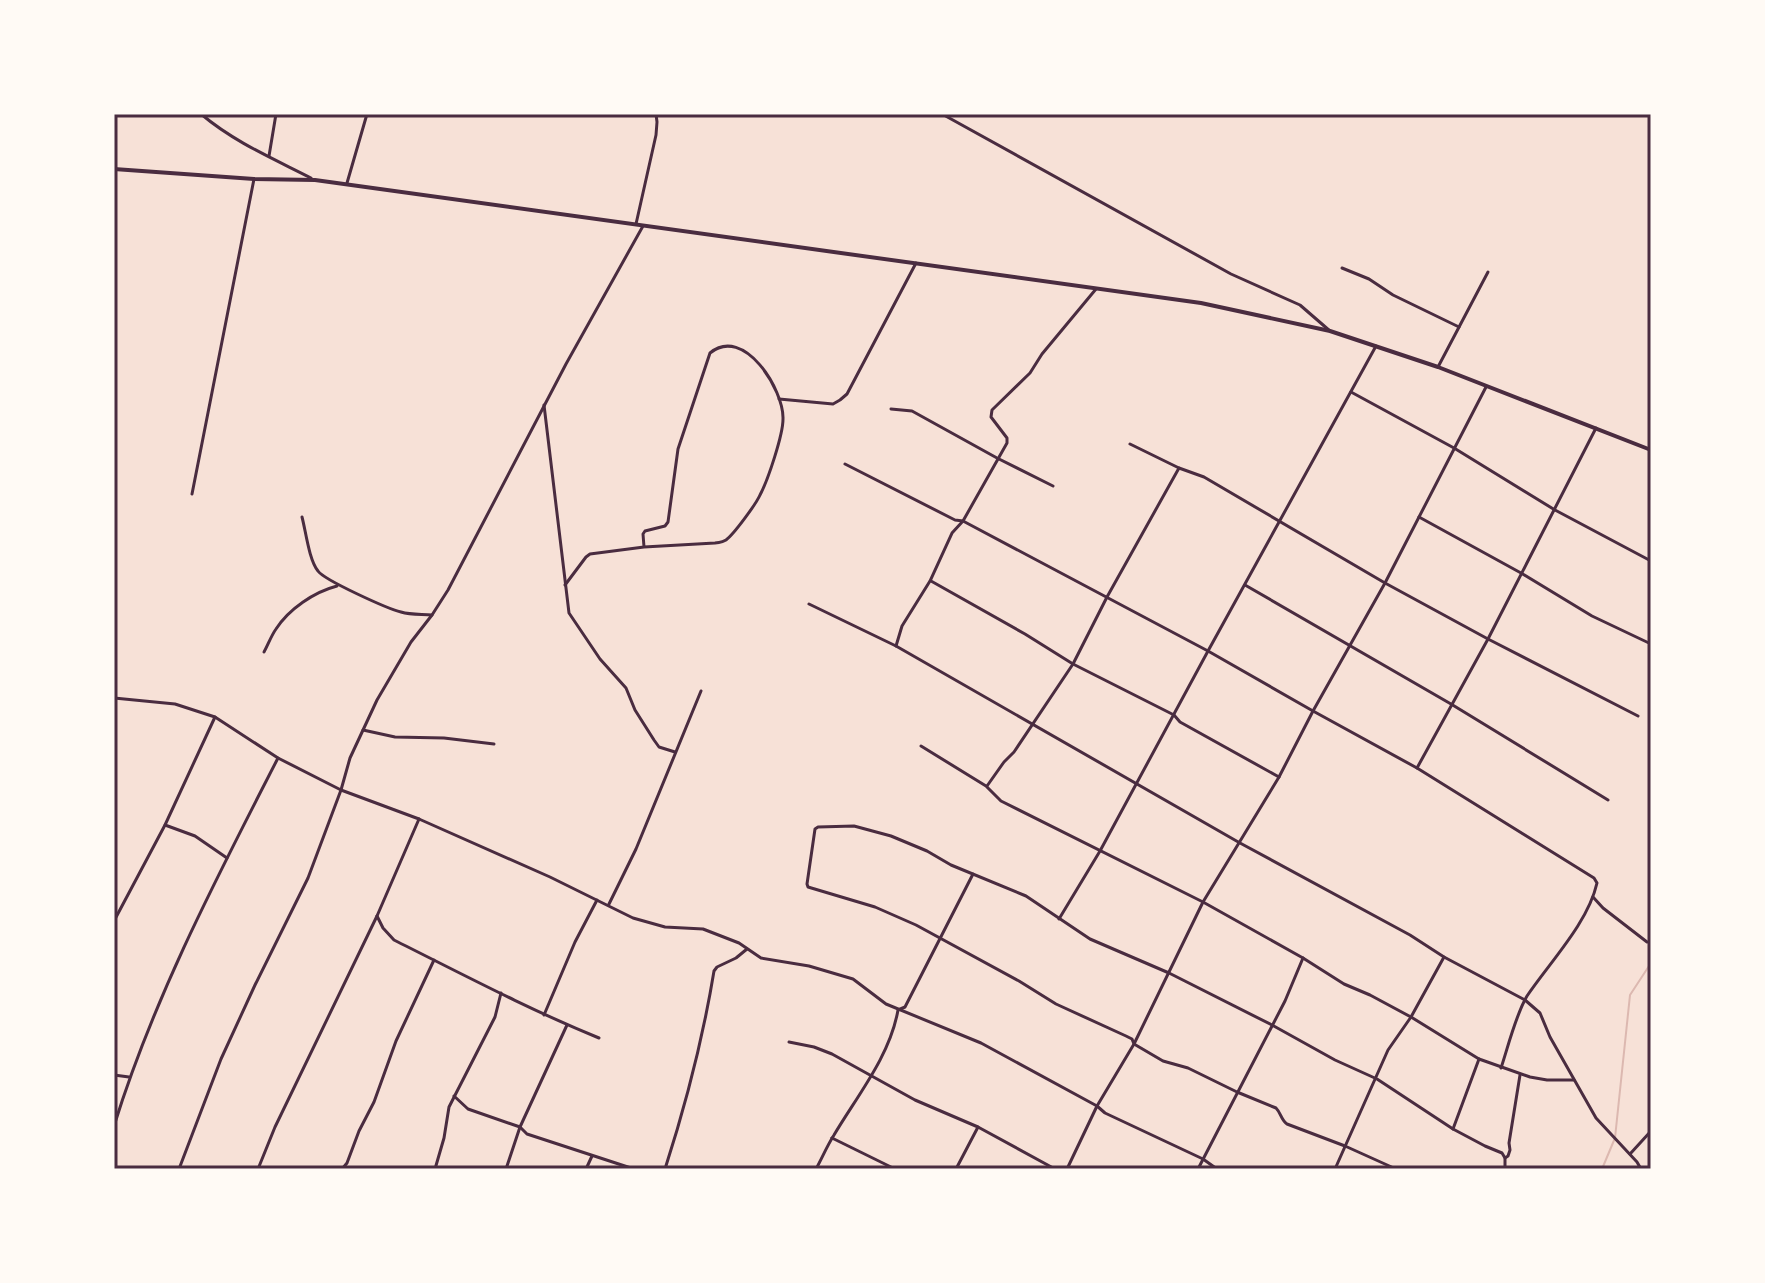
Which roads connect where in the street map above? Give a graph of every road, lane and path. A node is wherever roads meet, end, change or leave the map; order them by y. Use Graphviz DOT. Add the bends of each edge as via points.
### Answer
graph roads {
  1 [pos="201,114"];
  2 [pos="276,114"];
  3 [pos="367,114"];
  4 [pos="656,114"];
  5 [pos="942,114"];
  6 [pos="269,156"];
  7 [pos="114,169"];
  8 [pos="254,179"];
  9 [pos="315,180"];
  10 [pos="347,185"];
  11 [pos="636,225"];
  12 [pos="643,226"];
  13 [pos="916,263"];
  14 [pos="1342,268"];
  15 [pos="1488,272"];
  16 [pos="1096,289"];
  17 [pos="1459,327"];
  18 [pos="1330,331"];
  19 [pos="1376,346"];
  20 [pos="1438,367"];
  21 [pos="1486,386"];
  22 [pos="1350,392"];
  23 [pos="779,399"];
  24 [pos="544,405"];
  25 [pos="891,409"];
  26 [pos="1596,428"];
  27 [pos="1130,444"];
  28 [pos="1454,448"];
  29 [pos="1651,450"];
  30 [pos="997,458"];
  31 [pos="845,464"];
  32 [pos="1179,468"];
  33 [pos="1053,486"];
  34 [pos="192,494"];
  35 [pos="1555,510"];
  36 [pos="302,517"];
  37 [pos="1419,517"];
  38 [pos="963,521"];
  39 [pos="1280,521"];
  40 [pos="644,547"];
  41 [pos="1651,561"];
  42 [pos="1521,573"];
  43 [pos="930,581"];
  44 [pos="1385,583"];
  45 [pos="565,585"];
  46 [pos="1245,585"];
  47 [pos="337,586"];
  48 [pos="1107,597"];
  49 [pos="809,604"];
  50 [pos="432,615"];
  51 [pos="1488,639"];
  52 [pos="1651,644"];
  53 [pos="1350,645"];
  54 [pos="896,646"];
  55 [pos="1208,651"];
  56 [pos="264,652"];
  57 [pos="1073,664"];
  58 [pos="701,691"];
  59 [pos="114,698"];
  60 [pos="1451,704"];
  61 [pos="1313,711"];
  62 [pos="1174,715"];
  63 [pos="1638,716"];
  64 [pos="215,717"];
  65 [pos="1032,724"];
  66 [pos="363,730"];
  67 [pos="494,744"];
  68 [pos="921,746"];
  69 [pos="675,752"];
  70 [pos="278,758"];
  71 [pos="1417,768"];
  72 [pos="1279,777"];
  73 [pos="1136,784"];
  74 [pos="986,786"];
  75 [pos="341,790"];
  76 [pos="1608,800"];
  77 [pos="419,819"];
  78 [pos="165,825"];
  79 [pos="1240,843"];
  80 [pos="1100,851"];
  81 [pos="227,858"];
  82 [pos="973,874"];
  83 [pos="1593,897"];
  84 [pos="597,900"];
  85 [pos="1203,902"];
  86 [pos="609,906"];
  87 [pos="377,916"];
  88 [pos="1059,919"];
  89 [pos="114,921"];
  90 [pos="940,938"];
  91 [pos="1647,942"];
  92 [pos="747,949"];
  93 [pos="1444,957"];
  94 [pos="1303,958"];
  95 [pos="434,960"];
  96 [pos="1169,973"];
  97 [pos="501,993"];
  98 [pos="1525,1000"];
  99 [pos="898,1010"];
  100 [pos="544,1015"];
  101 [pos="1411,1017"];
  102 [pos="567,1025"];
  103 [pos="1272,1025"];
  104 [pos="599,1038"];
  105 [pos="789,1042"];
  106 [pos="1134,1044"];
  107 [pos="1479,1059"];
  108 [pos="1501,1068"];
  109 [pos="114,1075"];
  110 [pos="871,1075"];
  111 [pos="1520,1075"];
  112 [pos="129,1077"];
  113 [pos="1377,1079"];
  114 [pos="1574,1080"];
  115 [pos="1237,1092"];
  116 [pos="454,1096"];
  117 [pos="1097,1106"];
  118 [pos="114,1126"];
  119 [pos="520,1127"];
  120 [pos="978,1127"];
  121 [pos="1453,1129"];
  122 [pos="1651,1131"];
  123 [pos="832,1138"];
  124 [pos="1345,1146"];
  125 [pos="1630,1154"];
  126 [pos="592,1156"];
  127 [pos="1505,1158"];
  128 [pos="1203,1159"];
  129 [pos="179,1169"];
  130 [pos="258,1169"];
  131 [pos="342,1169"];
  132 [pos="435,1169"];
  133 [pos="506,1169"];
  134 [pos="586,1169"];
  135 [pos="634,1169"];
  136 [pos="665,1169"];
  137 [pos="816,1169"];
  138 [pos="895,1169"];
  139 [pos="956,1169"];
  140 [pos="1055,1169"];
  141 [pos="1067,1169"];
  142 [pos="1198,1169"];
  143 [pos="1217,1169"];
  144 [pos="1335,1169"];
  145 [pos="1396,1169"];
  146 [pos="1505,1169"];
  147 [pos="1641,1169"];
  1 -- 6 [label="street"];
  2 -- 6 [label="street"];
  3 -- 10 [label="street"];
  4 -- 11 [label="street"];
  5 -- 18 [label="street" via="1231,274 1300,305"];
  6 -- 9 [label="street"];
  7 -- 8 [label="street"];
  8 -- 9 [label="street"];
  8 -- 34 [label="street"];
  9 -- 10 [label="street"];
  10 -- 11 [label="street"];
  11 -- 12 [label="street"];
  12 -- 13 [label="street"];
  12 -- 24 [label="street"];
  13 -- 16 [label="street"];
  13 -- 23 [label="street" via="847,394 833,404"];
  14 -- 17 [label="street"];
  15 -- 17 [label="street"];
  16 -- 18 [label="street" via="1201,303"];
  16 -- 30 [label="street" via="1030,373 992,410 991,417 1008,440"];
  17 -- 20 [label="street"];
  18 -- 19 [label="street"];
  19 -- 20 [label="street"];
  19 -- 22 [label="street"];
  20 -- 21 [label="street"];
  21 -- 26 [label="street"];
  21 -- 28 [label="street"];
  22 -- 28 [label="street"];
  22 -- 39 [label="street"];
  23 -- 40 [label="street" via="784,420 762,492 730,537 715,543"];
  23 -- 40 [label="street" via="757,359 738,348 710,353 675,461 668,522 645,531"];
  24 -- 45 [label="street"];
  24 -- 50 [label="street"];
  25 -- 30 [label="street" via="912,411"];
  26 -- 29 [label="street"];
  26 -- 35 [label="street"];
  27 -- 32 [label="street"];
  28 -- 35 [label="street"];
  28 -- 37 [label="street"];
  30 -- 33 [label="street"];
  30 -- 38 [label="street"];
  31 -- 38 [label="street"];
  32 -- 39 [label="street"];
  32 -- 48 [label="street"];
  35 -- 41 [label="street"];
  35 -- 42 [label="street"];
  36 -- 47 [label="street" via="314,565"];
  37 -- 42 [label="street"];
  37 -- 44 [label="street"];
  38 -- 43 [label="street"];
  38 -- 48 [label="street"];
  39 -- 44 [label="street"];
  39 -- 46 [label="street"];
  40 -- 45 [label="street" via="590,554"];
  42 -- 51 [label="street"];
  42 -- 52 [label="street"];
  43 -- 54 [label="street" via="906,618"];
  43 -- 57 [label="street"];
  44 -- 51 [label="street"];
  44 -- 53 [label="street"];
  45 -- 69 [label="street" via="573,620 626,688 659,747"];
  46 -- 53 [label="street"];
  46 -- 55 [label="street"];
  47 -- 50 [label="street" via="402,613"];
  47 -- 56 [label="street" via="298,606 275,630"];
  48 -- 55 [label="street"];
  48 -- 57 [label="street"];
  49 -- 54 [label="street"];
  50 -- 66 [label="street" via="411,642"];
  51 -- 60 [label="street"];
  51 -- 63 [label="street"];
  53 -- 60 [label="street"];
  53 -- 61 [label="street"];
  54 -- 65 [label="street"];
  55 -- 61 [label="street"];
  55 -- 62 [label="street"];
  57 -- 62 [label="street"];
  57 -- 65 [label="street"];
  58 -- 69 [label="street"];
  59 -- 64 [label="street" via="175,704"];
  60 -- 71 [label="street"];
  60 -- 76 [label="street"];
  61 -- 71 [label="street"];
  61 -- 72 [label="street"];
  62 -- 72 [label="street"];
  62 -- 73 [label="street"];
  64 -- 70 [label="street"];
  64 -- 78 [label="street"];
  65 -- 73 [label="street"];
  65 -- 74 [label="street"];
  66 -- 67 [label="street"];
  66 -- 75 [label="street"];
  68 -- 74 [label="street"];
  69 -- 86 [label="street"];
  70 -- 75 [label="street"];
  70 -- 81 [label="street"];
  71 -- 83 [label="street" via="1594,878"];
  72 -- 79 [label="street"];
  73 -- 79 [label="street"];
  73 -- 80 [label="street"];
  74 -- 80 [label="street" via="1001,801"];
  75 -- 77 [label="street"];
  75 -- 129 [label="street" via="308,878 221,1059"];
  77 -- 84 [label="street"];
  77 -- 87 [label="street"];
  78 -- 81 [label="street" via="195,836"];
  78 -- 89 [label="street"];
  79 -- 85 [label="street"];
  79 -- 93 [label="street"];
  80 -- 85 [label="street"];
  80 -- 88 [label="street"];
  81 -- 112 [label="street"];
  82 -- 88 [label="street" via="1026,896"];
  82 -- 90 [label="street"];
  82 -- 90 [label="street" via="891,836 848,825 815,829 808,887 886,911"];
  83 -- 91 [label="street"];
  83 -- 98 [label="street"];
  84 -- 86 [label="street"];
  84 -- 100 [label="street"];
  85 -- 94 [label="street"];
  85 -- 96 [label="street"];
  86 -- 92 [label="street" via="665,927 714,933"];
  87 -- 95 [label="street" via="394,940"];
  87 -- 130 [label="street"];
  88 -- 96 [label="street" via="1090,939"];
  90 -- 99 [label="street" via="905,1007"];
  90 -- 106 [label="street"];
  92 -- 99 [label="street" via="761,958 853,979"];
  92 -- 136 [label="street" via="714,971 684,1110"];
  93 -- 98 [label="street"];
  93 -- 101 [label="street"];
  94 -- 101 [label="street"];
  94 -- 103 [label="street"];
  95 -- 97 [label="street"];
  95 -- 131 [label="street"];
  96 -- 103 [label="street"];
  96 -- 106 [label="street"];
  97 -- 100 [label="street"];
  97 -- 116 [label="street" via="495,1017"];
  98 -- 108 [label="street"];
  98 -- 114 [label="street" via="1540,1013"];
  99 -- 110 [label="street"];
  99 -- 117 [label="street" via="981,1043"];
  100 -- 102 [label="street"];
  101 -- 107 [label="street"];
  101 -- 113 [label="street" via="1388,1050"];
  102 -- 104 [label="street"];
  102 -- 119 [label="street"];
  103 -- 113 [label="street"];
  103 -- 115 [label="street"];
  105 -- 110 [label="street" via="822,1050"];
  106 -- 115 [label="street"];
  106 -- 117 [label="street"];
  107 -- 108 [label="street"];
  107 -- 121 [label="street"];
  108 -- 111 [label="street"];
  109 -- 112 [label="street"];
  110 -- 120 [label="street"];
  110 -- 123 [label="street"];
  111 -- 114 [label="street"];
  111 -- 127 [label="street"];
  112 -- 118 [label="street"];
  113 -- 121 [label="street"];
  113 -- 124 [label="street"];
  114 -- 125 [label="street" via="1596,1118"];
  115 -- 124 [label="street" via="1276,1108 1287,1124"];
  115 -- 128 [label="street"];
  116 -- 119 [label="street" via="468,1109"];
  116 -- 132 [label="street"];
  117 -- 128 [label="street"];
  117 -- 141 [label="street"];
  119 -- 126 [label="street"];
  119 -- 133 [label="street"];
  120 -- 139 [label="street"];
  120 -- 140 [label="street"];
  121 -- 127 [label="street"];
  122 -- 125 [label="street"];
  123 -- 137 [label="street"];
  123 -- 138 [label="street"];
  124 -- 144 [label="street"];
  124 -- 145 [label="street"];
  125 -- 147 [label="street"];
  126 -- 134 [label="street"];
  126 -- 135 [label="street"];
  127 -- 146 [label="street"];
  128 -- 142 [label="street"];
  128 -- 143 [label="street"];
}
